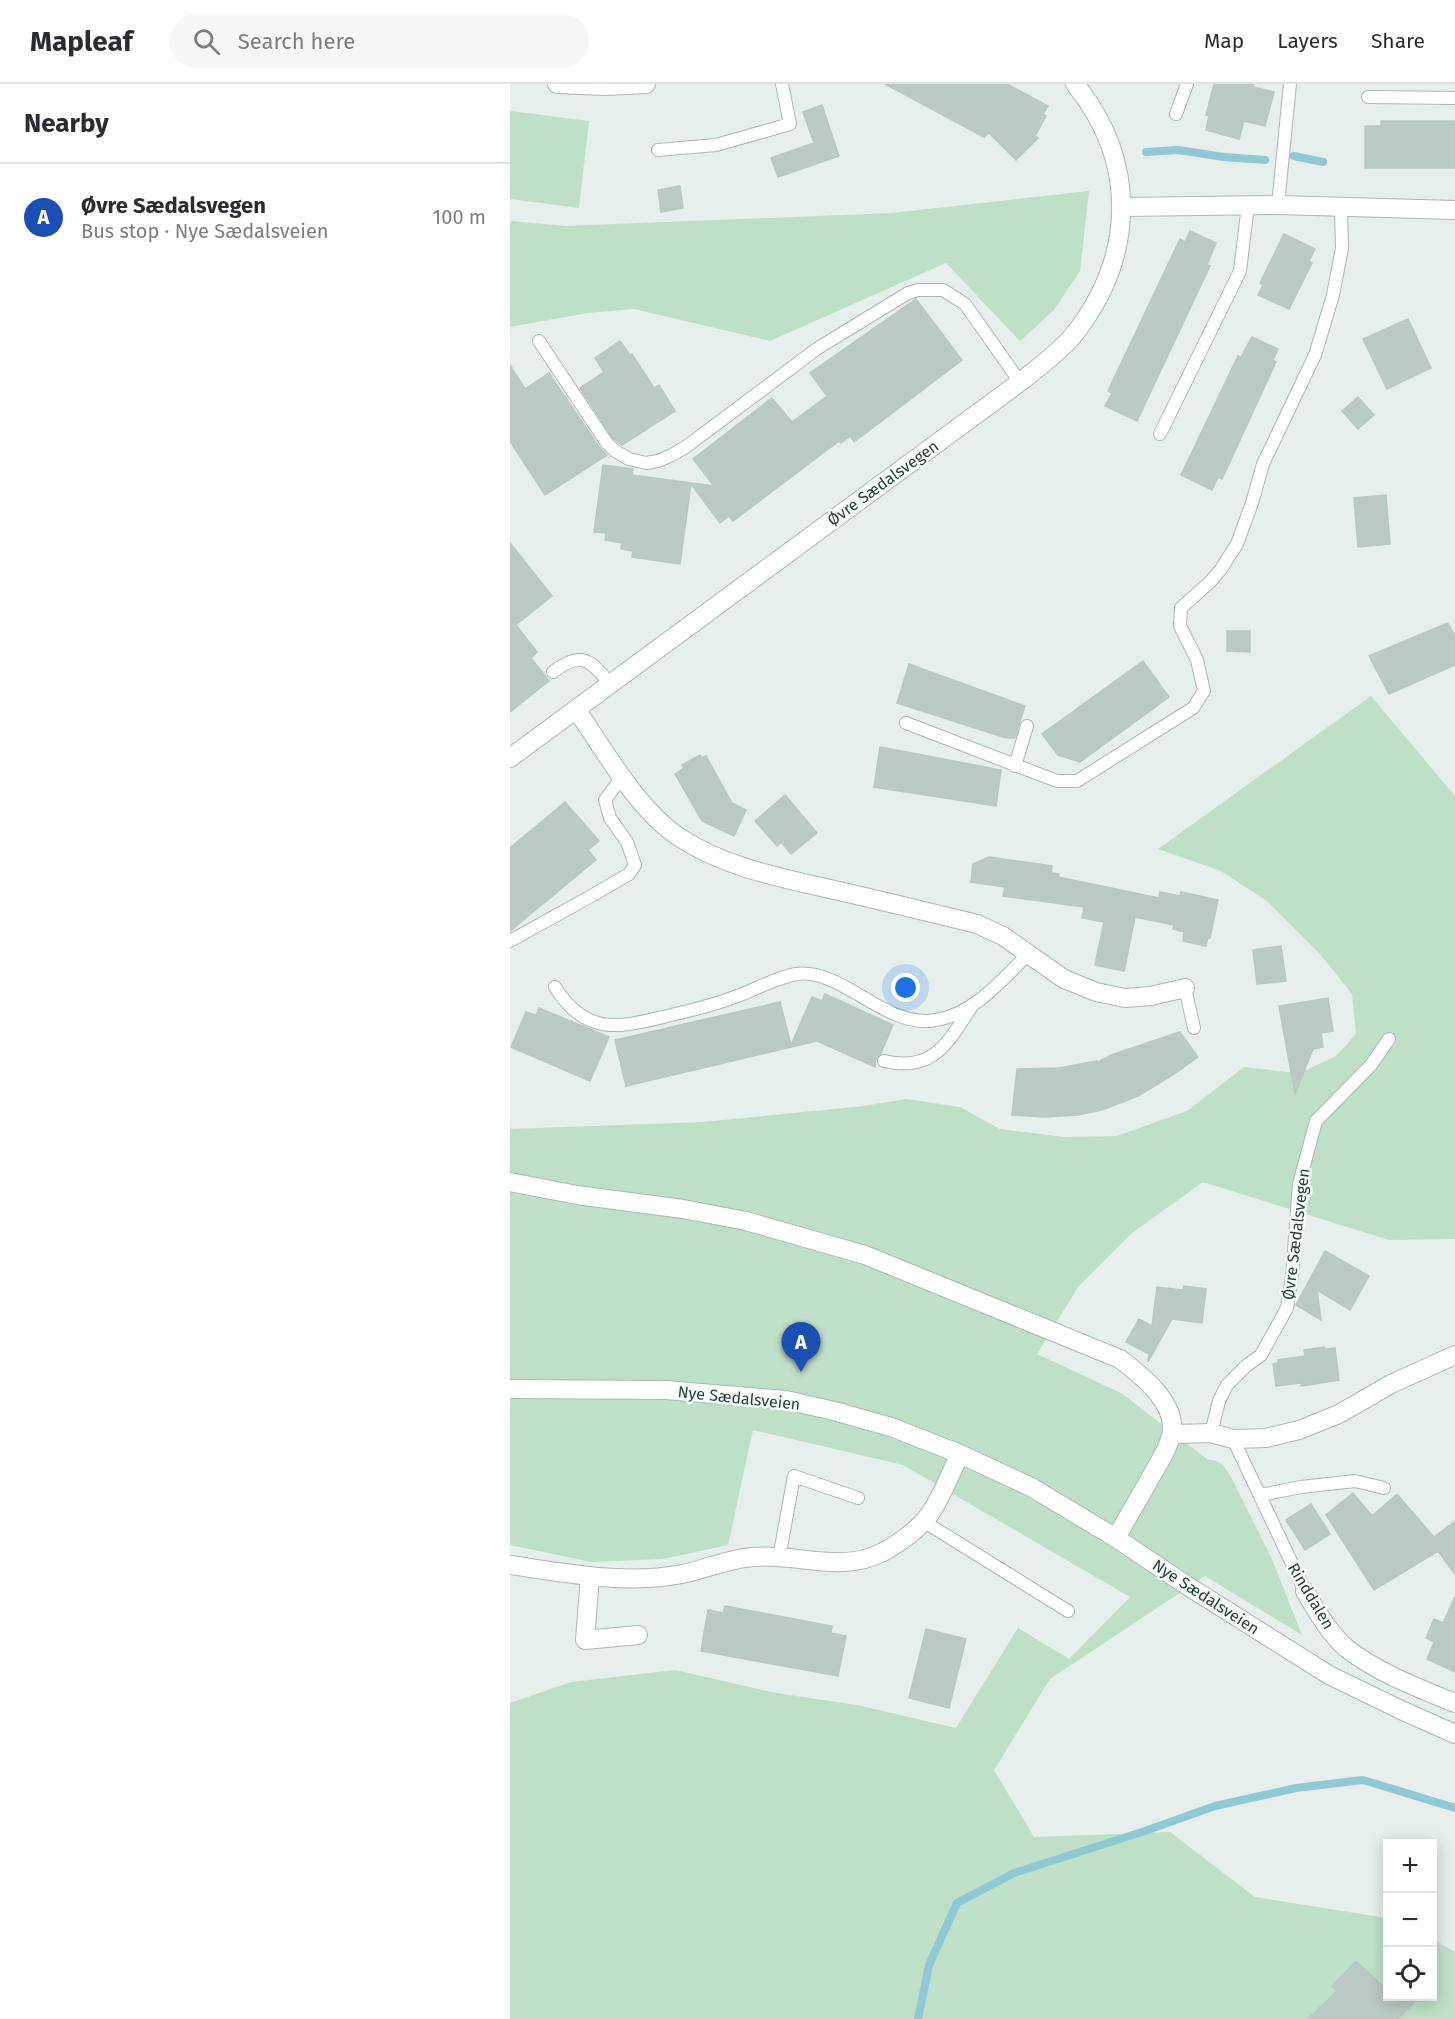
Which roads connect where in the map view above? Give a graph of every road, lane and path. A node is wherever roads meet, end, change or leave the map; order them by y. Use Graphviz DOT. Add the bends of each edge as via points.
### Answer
graph roads {
  1 [pos="557,84"];
  2 [pos="645,84"];
  3 [pos="782,84"];
  4 [pos="1075,84"];
  5 [pos="1188,84"];
  6 [pos="1290,84"];
  7 [pos="1368,97"];
  8 [pos="1455,98"];
  9 [pos="1176,114"];
  10 [pos="658,150"];
  11 [pos="1248,205"];
  12 [pos="1278,205"];
  13 [pos="1123,207"];
  14 [pos="1341,208"];
  15 [pos="1455,210"];
  16 [pos="539,341"];
  17 [pos="1020,382"];
  18 [pos="1160,434"];
  19 [pos="553,672"];
  20 [pos="610,684"];
  21 [pos="576,709"];
  22 [pos="906,723"];
  23 [pos="1027,726"];
  24 [pos="510,758"];
  25 [pos="1016,766"];
  26 [pos="622,777"];
  27 [pos="510,941"];
  28 [pos="1027,955"];
  29 [pos="555,987"];
  30 [pos="1185,988"];
  31 [pos="973,1005"];
  32 [pos="1194,1028"];
  33 [pos="1389,1040"];
  34 [pos="884,1061"];
  35 [pos="510,1182"];
  36 [pos="1455,1355"];
  37 [pos="510,1389"];
  38 [pos="1211,1433"];
  39 [pos="1172,1434"];
  40 [pos="1233,1439"];
  41 [pos="960,1454"];
  42 [pos="1384,1488"];
  43 [pos="1261,1495"];
  44 [pos="858,1498"];
  45 [pos="924,1521"];
  46 [pos="1116,1538"];
  47 [pos="779,1558"];
  48 [pos="510,1565"];
  49 [pos="590,1576"];
  50 [pos="1305,1591"];
  51 [pos="1068,1611"];
  52 [pos="638,1635"];
  53 [pos="1455,1703"];
  54 [pos="1455,1734"];
  1 -- 2 [label="street"];
  3 -- 10 [label="lane" via="790,124 716,145"];
  4 -- 13 [label="street, Øvre Sædalsvegen" via="1104,128 1119,177"];
  5 -- 9 [label="lane"];
  6 -- 12 [label="lane"];
  7 -- 8 [label="lane"];
  11 -- 12 [label="street"];
  11 -- 13 [label="street"];
  11 -- 18 [label="lane" via="1240,271"];
  12 -- 14 [label="street"];
  13 -- 17 [label="street, Øvre Sædalsvegen" via="1116,256 1091,311 1049,360"];
  14 -- 15 [label="street"];
  14 -- 25 [label="lane" via="1342,248 1334,295 1315,356 1263,464 1237,544 1211,581 1181,608 1180,626 1197,660 1204,692 1192,708 1077,781 1057,781"];
  16 -- 17 [label="lane" via="606,442 629,459 646,463 687,446 818,348 918,290 943,290 965,304"];
  17 -- 20 [label="street, Øvre Sædalsvegen"];
  19 -- 20 [label="lane" via="568,662 586,660"];
  20 -- 21 [label="street, Øvre Sædalsvegen"];
  21 -- 24 [label="street, Øvre Sædalsvegen"];
  21 -- 26 [label="street"];
  22 -- 25 [label="lane"];
  23 -- 25 [label="lane"];
  26 -- 27 [label="lane" via="605,800 610,818 627,842 635,865 629,874"];
  26 -- 28 [label="street" via="678,837 715,856 756,872 977,924 1003,936"];
  28 -- 30 [label="street" via="1064,979 1095,992 1125,998"];
  28 -- 31 [label="lane"];
  29 -- 31 [label="lane" via="573,1010 608,1026 624,1026 707,1006 771,981 807,974 839,985 890,1012 922,1022 939,1020"];
  30 -- 32 [label="lane"];
  31 -- 34 [label="lane" via="935,1055 911,1064"];
  33 -- 38 [label="lane, Øvre Sædalsvegen" via="1371,1065 1316,1121 1299,1184 1287,1308 1262,1355 1227,1385"];
  35 -- 39 [label="street" via="746,1221 865,1255 1120,1359 1159,1394 1170,1414"];
  36 -- 40 [label="street" via="1299,1430 1266,1438"];
  37 -- 41 [label="street, Nye Sædalsveien" via="666,1390 786,1401 891,1427"];
  38 -- 39 [label="street"];
  38 -- 40 [label="street"];
  39 -- 46 [label="street"];
  40 -- 43 [label="lane, Rinddalen"];
  41 -- 45 [label="street"];
  41 -- 46 [label="street, Nye Sædalsveien" via="1031,1487"];
  42 -- 43 [label="lane" via="1355,1481"];
  43 -- 50 [label="lane, Rinddalen"];
  44 -- 47 [label="lane" via="794,1476"];
  45 -- 47 [label="street" via="882,1552 858,1561 834,1564"];
  45 -- 51 [label="lane"];
  46 -- 54 [label="street, Nye Sædalsveien" via="1329,1675"];
  47 -- 49 [label="street" via="754,1557 682,1574 641,1578"];
  48 -- 49 [label="street"];
  49 -- 52 [label="street" via="585,1640"];
  50 -- 53 [label="street, Rinddalen" via="1321,1619 1345,1647 1382,1671"];
}
